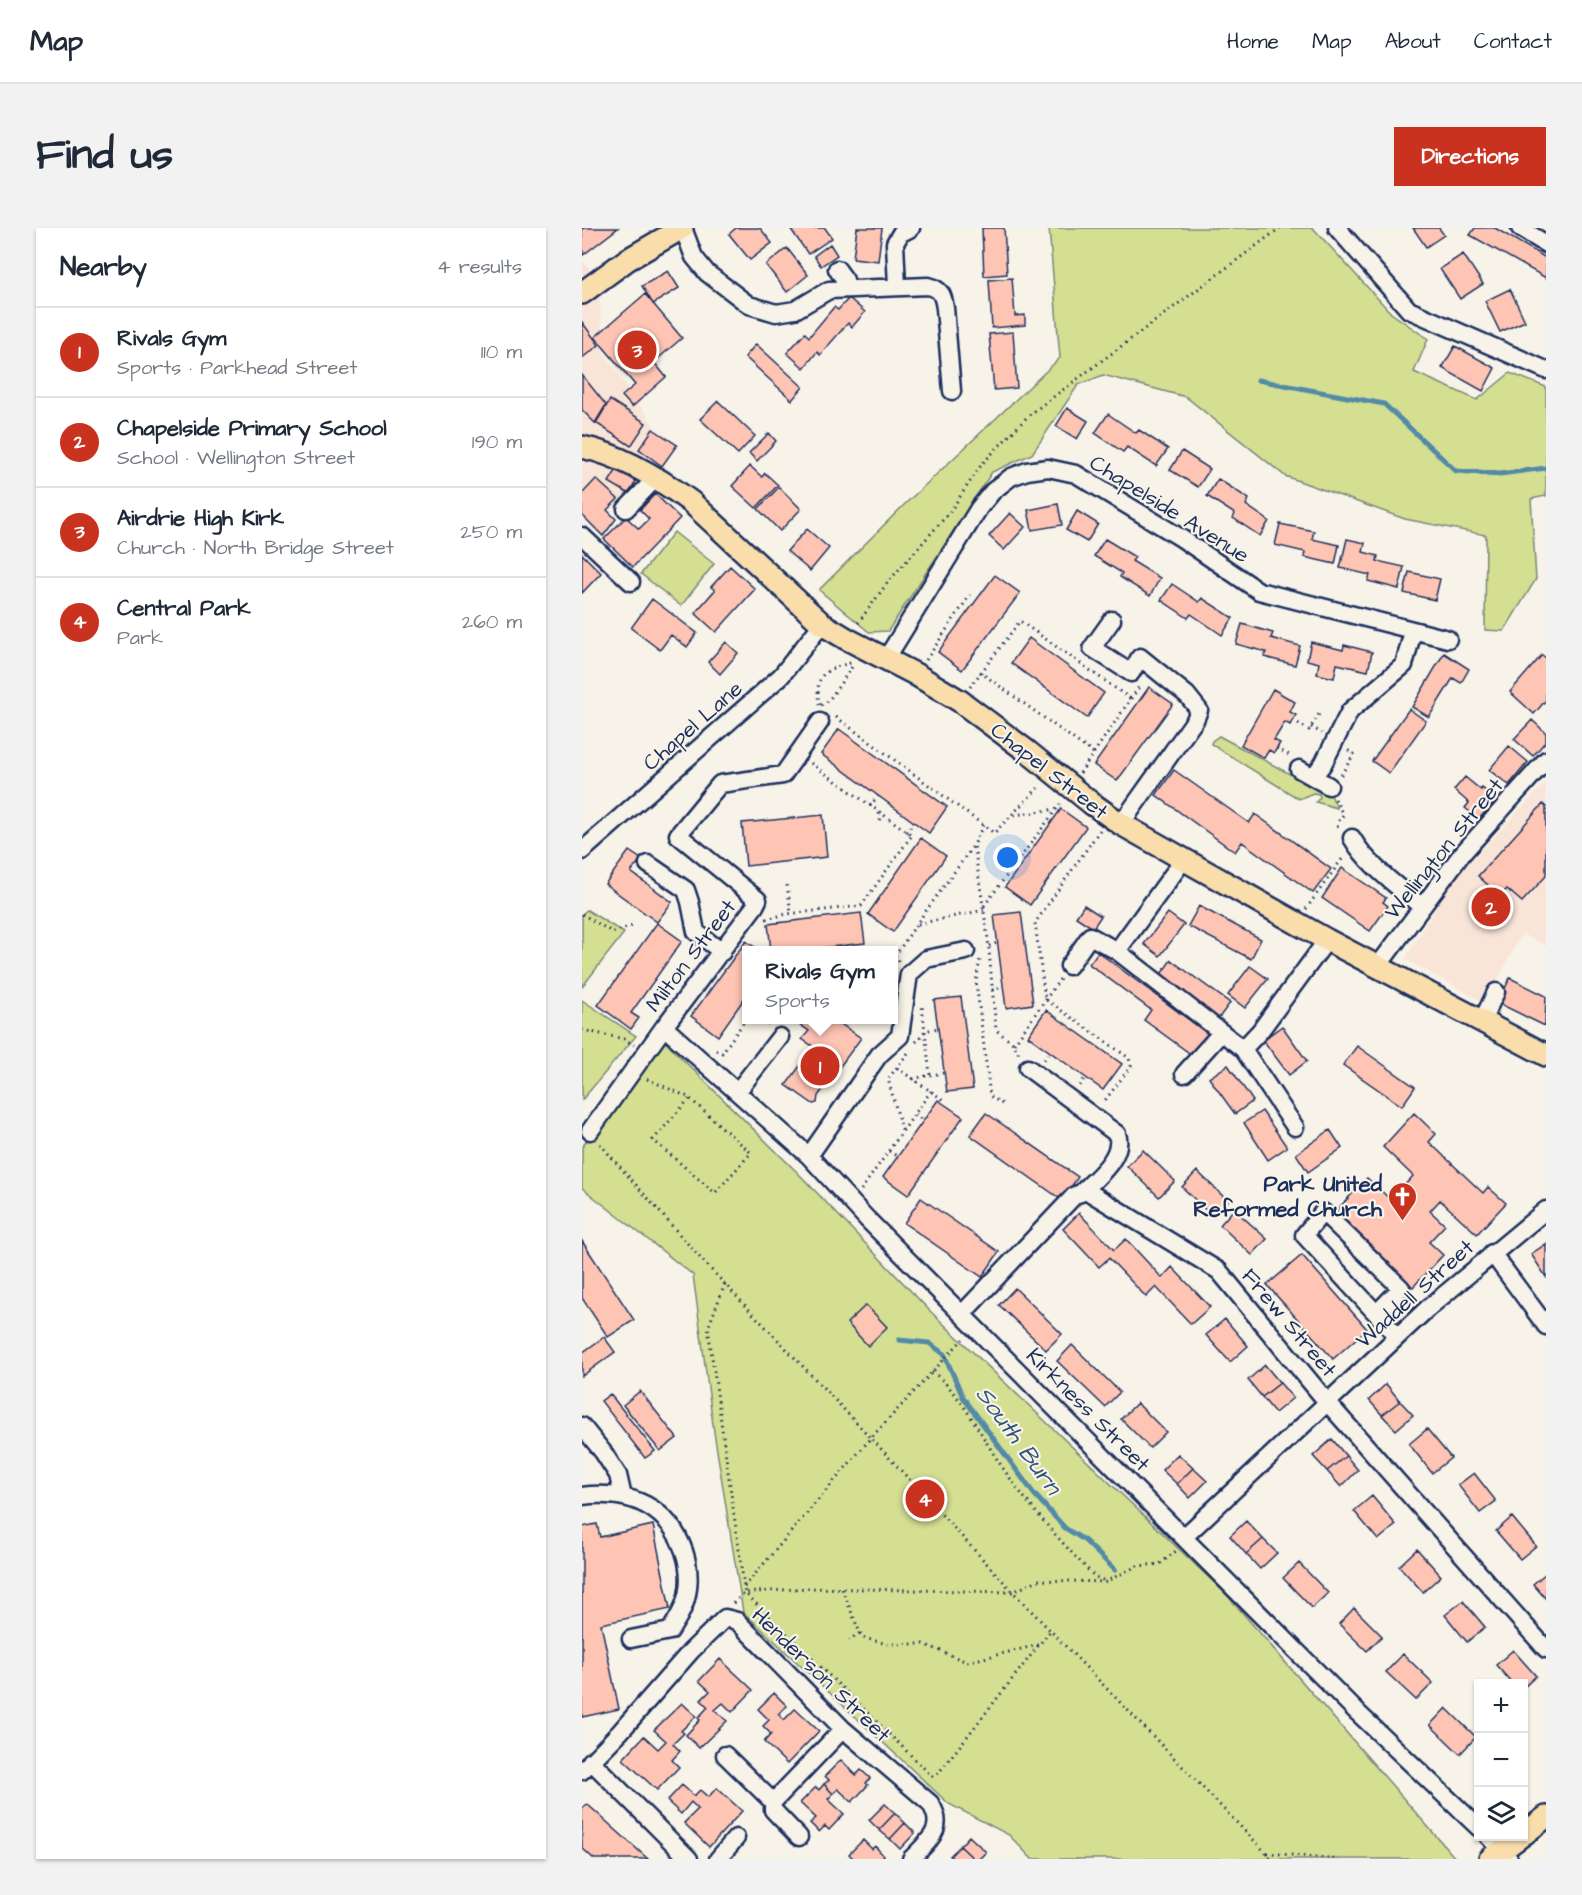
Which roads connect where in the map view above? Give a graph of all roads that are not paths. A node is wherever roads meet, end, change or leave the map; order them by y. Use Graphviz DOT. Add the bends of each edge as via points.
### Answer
graph roads {
  1 [pos="682,228"];
  2 [pos="911,228"];
  3 [pos="1338,228"];
  4 [pos="1520,228"];
  5 [pos="1546,244"];
  6 [pos="837,269"];
  7 [pos="897,287"];
  8 [pos="846,289"];
  9 [pos="582,293"];
  10 [pos="1546,370"];
  11 [pos="952,391"];
  12 [pos="582,447"];
  13 [pos="656,478"];
  14 [pos="626,510"];
  15 [pos="582,536"];
  16 [pos="630,582"];
  17 [pos="1112,620"];
  18 [pos="830,629"];
  19 [pos="1413,631"];
  20 [pos="1448,639"];
  21 [pos="886,659"];
  22 [pos="824,713"];
  23 [pos="1546,760"];
  24 [pos="1329,786"];
  25 [pos="1121,824"];
  26 [pos="1344,839"];
  27 [pos="582,851"];
  28 [pos="1184,859"];
  29 [pos="648,864"];
  30 [pos="1422,907"];
  31 [pos="1327,940"];
  32 [pos="1117,951"];
  33 [pos="722,952"];
  34 [pos="974,952"];
  35 [pos="1069,966"];
  36 [pos="1378,966"];
  37 [pos="1496,992"];
  38 [pos="1482,1021"];
  39 [pos="664,1027"];
  40 [pos="1221,1033"];
  41 [pos="780,1037"];
  42 [pos="1243,1049"];
  43 [pos="1546,1055"];
  44 [pos="1028,1068"];
  45 [pos="1184,1074"];
  46 [pos="737,1092"];
  47 [pos="1295,1127"];
  48 [pos="590,1131"];
  49 [pos="809,1156"];
  50 [pos="1081,1193"];
  51 [pos="1546,1210"];
  52 [pos="1492,1253"];
  53 [pos="1377,1312"];
  54 [pos="962,1314"];
  55 [pos="1546,1326"];
  56 [pos="1397,1336"];
  57 [pos="1327,1402"];
  58 [pos="582,1426"];
  59 [pos="582,1496"];
  60 [pos="623,1497"];
  61 [pos="1186,1539"];
  62 [pos="670,1631"];
  63 [pos="631,1639"];
  64 [pos="1546,1649"];
  65 [pos="691,1651"];
  66 [pos="843,1729"];
  67 [pos="725,1755"];
  68 [pos="586,1766"];
  69 [pos="773,1802"];
  70 [pos="1546,1817"];
  71 [pos="1474,1823"];
  72 [pos="1528,1830"];
  73 [pos="799,1837"];
  74 [pos="736,1838"];
  75 [pos="1513,1841"];
  76 [pos="1498,1851"];
  77 [pos="689,1859"];
  78 [pos="718,1859"];
  79 [pos="911,1859"];
  1 -- 8 [label="street" via="694,257 707,273 749,305 776,313 795,310 829,290"];
  1 -- 9 [label="main road" via="627,260"];
  2 -- 7 [label="street" via="896,238"];
  3 -- 10 [label="street" via="1409,310"];
  4 -- 5 [label="street"];
  6 -- 8 [label="street"];
  7 -- 8 [label="street"];
  7 -- 11 [label="street" via="928,286 937,288 943,296"];
  12 -- 13 [label="main road, Chapel Street" via="600,451"];
  13 -- 14 [label="street"];
  13 -- 18 [label="main road, Chapel Street" via="691,502"];
  15 -- 16 [label="street"];
  17 -- 25 [label="street" via="1092,648 1131,673 1140,657 1187,695 1199,710 1196,720"];
  18 -- 21 [label="main road, Chapel Street"];
  18 -- 27 [label="street, Chapel Lane"];
  19 -- 20 [label="street, Chapelside Avenue"];
  19 -- 21 [label="street, Chapelside Avenue" via="1259,591 1076,474 1048,468 1011,477 993,491"];
  19 -- 24 [label="street" via="1404,665 1350,711 1323,764 1306,773"];
  21 -- 25 [label="main road, Chapel Street" via="960,702"];
  22 -- 33 [label="street, Milton Street" via="783,775 720,784 678,835 758,900"];
  23 -- 30 [label="street, Wellington Street" via="1461,855"];
  25 -- 28 [label="main road, Chapel Street"];
  26 -- 30 [label="street"];
  28 -- 31 [label="main road, Chapel Street"];
  28 -- 32 [label="street"];
  29 -- 33 [label="street" via="686,890 696,932"];
  30 -- 36 [label="street, Wellington Street"];
  31 -- 36 [label="main road, Chapel Street"];
  31 -- 42 [label="street"];
  32 -- 35 [label="street" via="1090,936"];
  32 -- 40 [label="street"];
  33 -- 39 [label="street, Milton Street"];
  34 -- 49 [label="street" via="926,959 909,974 900,1036 879,1055"];
  36 -- 38 [label="main road, Chapel Street"];
  37 -- 38 [label="street"];
  38 -- 43 [label="main road, Chapel Street"];
  39 -- 46 [label="street, Kirkness Street"];
  39 -- 48 [label="street, Milton Street"];
  40 -- 42 [label="street"];
  40 -- 45 [label="street"];
  41 -- 46 [label="street"];
  42 -- 47 [label="street"];
  44 -- 50 [label="street" via="1117,1134 1118,1151"];
  46 -- 49 [label="street, Kirkness Street"];
  49 -- 54 [label="street, Kirkness Street"];
  50 -- 54 [label="street"];
  50 -- 57 [label="street, Frew Street" via="1086,1191 1219,1271"];
  51 -- 52 [label="street, Waddell Street"];
  52 -- 55 [label="street"];
  52 -- 56 [label="street, Waddell Street"];
  53 -- 53 [label="street" via="1401,1288 1323,1212 1304,1235"];
  53 -- 56 [label="street"];
  54 -- 61 [label="street, Kirkness Street"];
  56 -- 57 [label="street, Waddell Street"];
  57 -- 61 [label="street, Waddell Street"];
  57 -- 64 [label="street, Frew Street"];
  58 -- 60 [label="street" via="618,1475"];
  59 -- 60 [label="street"];
  60 -- 62 [label="street" via="646,1505 670,1525 684,1548 687,1592 683,1610"];
  61 -- 71 [label="street, Kirkness Street" via="1358,1713"];
  62 -- 63 [label="street"];
  62 -- 65 [label="street"];
  65 -- 66 [label="street, Henderson Street" via="725,1617 737,1621"];
  65 -- 68 [label="street, Henderson Street"];
  66 -- 69 [label="street"];
  66 -- 79 [label="street, Henderson Street" via="930,1803 936,1813 937,1827"];
  67 -- 69 [label="street"];
  68 -- 77 [label="street, Henderson Street"];
  69 -- 73 [label="street" via="773,1810"];
  70 -- 72 [label="main road"];
  74 -- 78 [label="street"];
  75 -- 76 [label="main road"];
}
